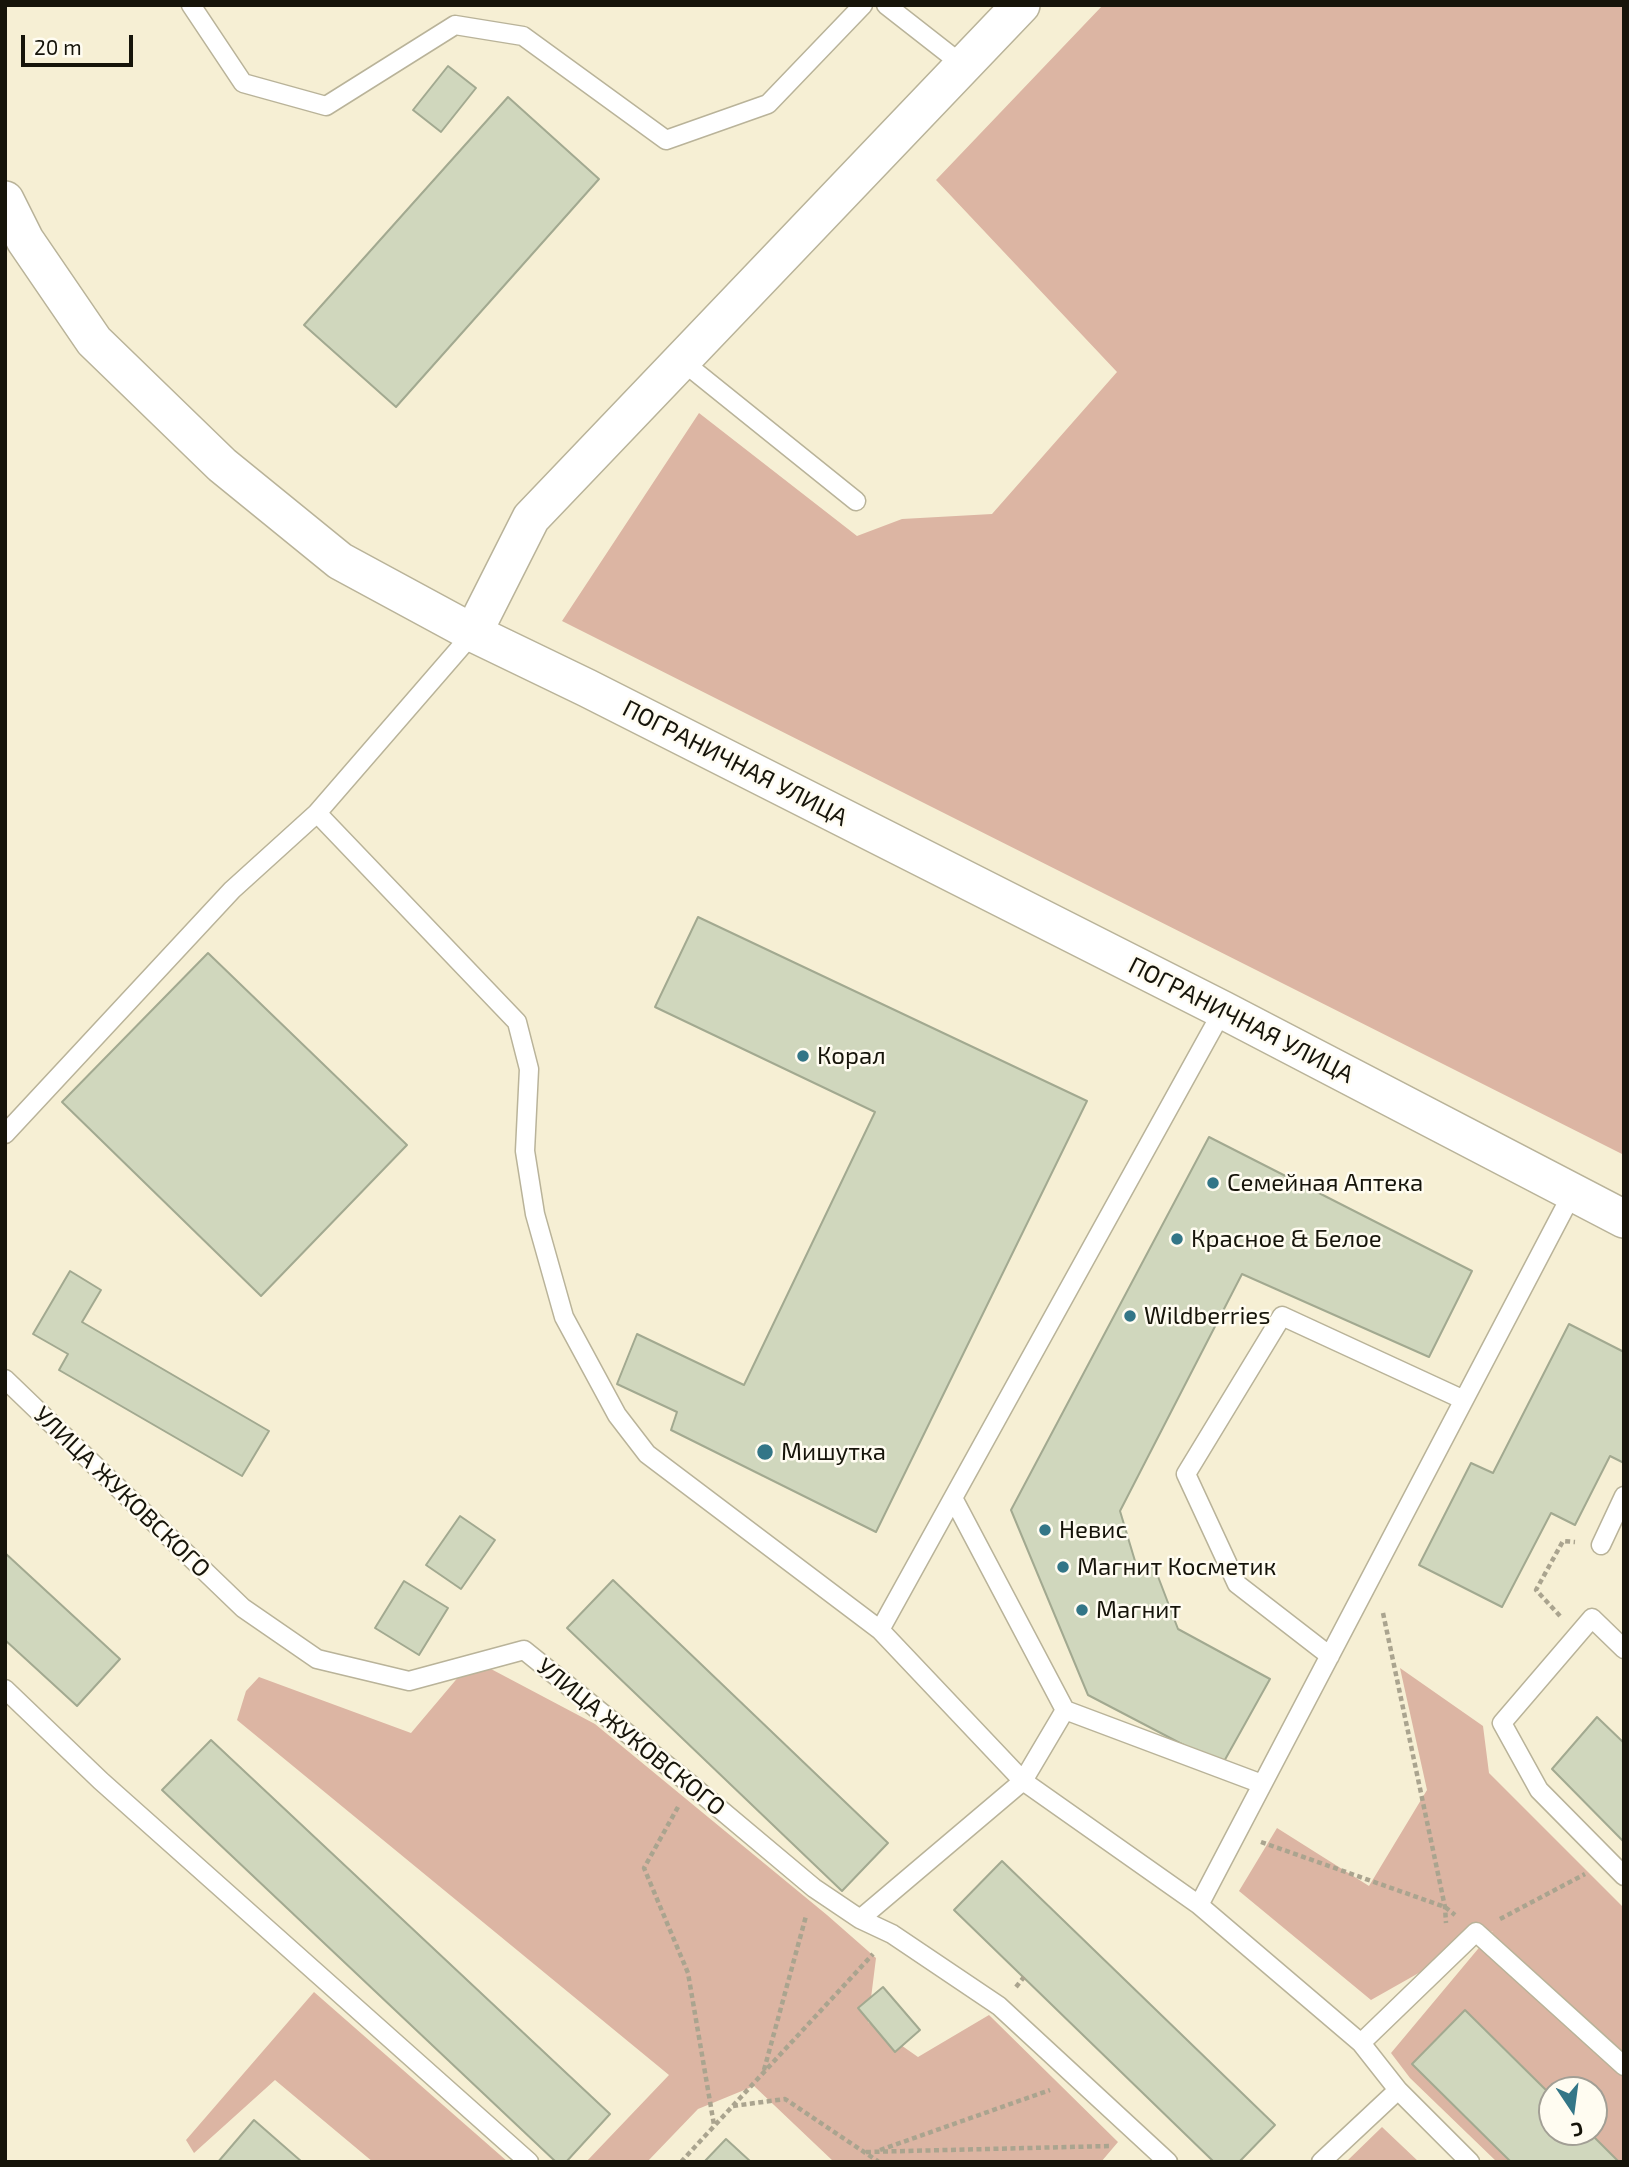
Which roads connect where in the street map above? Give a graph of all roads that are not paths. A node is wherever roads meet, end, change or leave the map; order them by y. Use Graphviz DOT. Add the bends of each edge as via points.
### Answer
graph roads {
  1 [pos="191,5"];
  2 [pos="863,5"];
  3 [pos="886,5"];
  4 [pos="1021,5"];
  5 [pos="964,66"];
  6 [pos="5,200"];
  7 [pos="682,361"];
  8 [pos="856,501"];
  9 [pos="473,634"];
  10 [pos="317,813"];
  11 [pos="1223,1010"];
  12 [pos="5,1134"];
  13 [pos="1573,1192"];
  14 [pos="1624,1219"];
  15 [pos="5,1379"];
  16 [pos="1464,1400"];
  17 [pos="1624,1496"];
  18 [pos="953,1498"];
  19 [pos="1601,1545"];
  20 [pos="880,1630"];
  21 [pos="1624,1649"];
  22 [pos="1330,1656"];
  23 [pos="5,1689"];
  24 [pos="1065,1710"];
  25 [pos="1023,1781"];
  26 [pos="1262,1784"];
  27 [pos="1624,1876"];
  28 [pos="1199,1905"];
  29 [pos="860,1919"];
  30 [pos="1361,2043"];
  31 [pos="1624,2066"];
  32 [pos="1398,2090"];
  33 [pos="529,2162"];
  34 [pos="1168,2162"];
  35 [pos="1321,2162"];
  36 [pos="1470,2162"];
  1 -- 2 [label="lane" via="243,83 326,106 455,25 523,36 666,140 768,104"];
  3 -- 5 [label="lane"];
  4 -- 5 [label="street"];
  5 -- 7 [label="street"];
  6 -- 9 [label="street, ПОГРАНИЧНАЯ УЛИЦА" via="25,240 94,341 222,465 340,561"];
  7 -- 8 [label="lane"];
  7 -- 9 [label="street" via="531,518"];
  9 -- 10 [label="lane"];
  9 -- 11 [label="street, ПОГРАНИЧНАЯ УЛИЦА"];
  10 -- 12 [label="lane" via="232,890"];
  10 -- 20 [label="lane" via="517,1023 529,1069 526,1151 535,1214 564,1317 617,1415 647,1454"];
  11 -- 13 [label="street, ПОГРАНИЧНАЯ УЛИЦА"];
  11 -- 18 [label="lane"];
  13 -- 14 [label="street, ПОГРАНИЧНАЯ УЛИЦА"];
  13 -- 16 [label="lane"];
  15 -- 29 [label="lane, УЛИЦА ЖУКОВСКОГО" via="243,1608 317,1659 409,1681 524,1650 814,1888"];
  16 -- 22 [label="lane"];
  16 -- 22 [label="lane" via="1282,1316 1186,1474 1237,1584"];
  17 -- 19 [label="lane"];
  18 -- 20 [label="lane"];
  18 -- 24 [label="lane"];
  20 -- 25 [label="lane"];
  21 -- 27 [label="lane" via="1592,1618 1502,1723 1539,1790"];
  22 -- 26 [label="lane"];
  23 -- 33 [label="lane" via="101,1781"];
  24 -- 25 [label="lane"];
  24 -- 26 [label="lane"];
  25 -- 28 [label="lane"];
  25 -- 29 [label="lane"];
  26 -- 28 [label="lane"];
  28 -- 30 [label="lane"];
  29 -- 34 [label="lane, УЛИЦА ЖУКОВСКОГО" via="892,1934 999,2007"];
  30 -- 31 [label="lane" via="1476,1932"];
  30 -- 32 [label="lane"];
  32 -- 35 [label="lane"];
  32 -- 36 [label="lane"];
}
